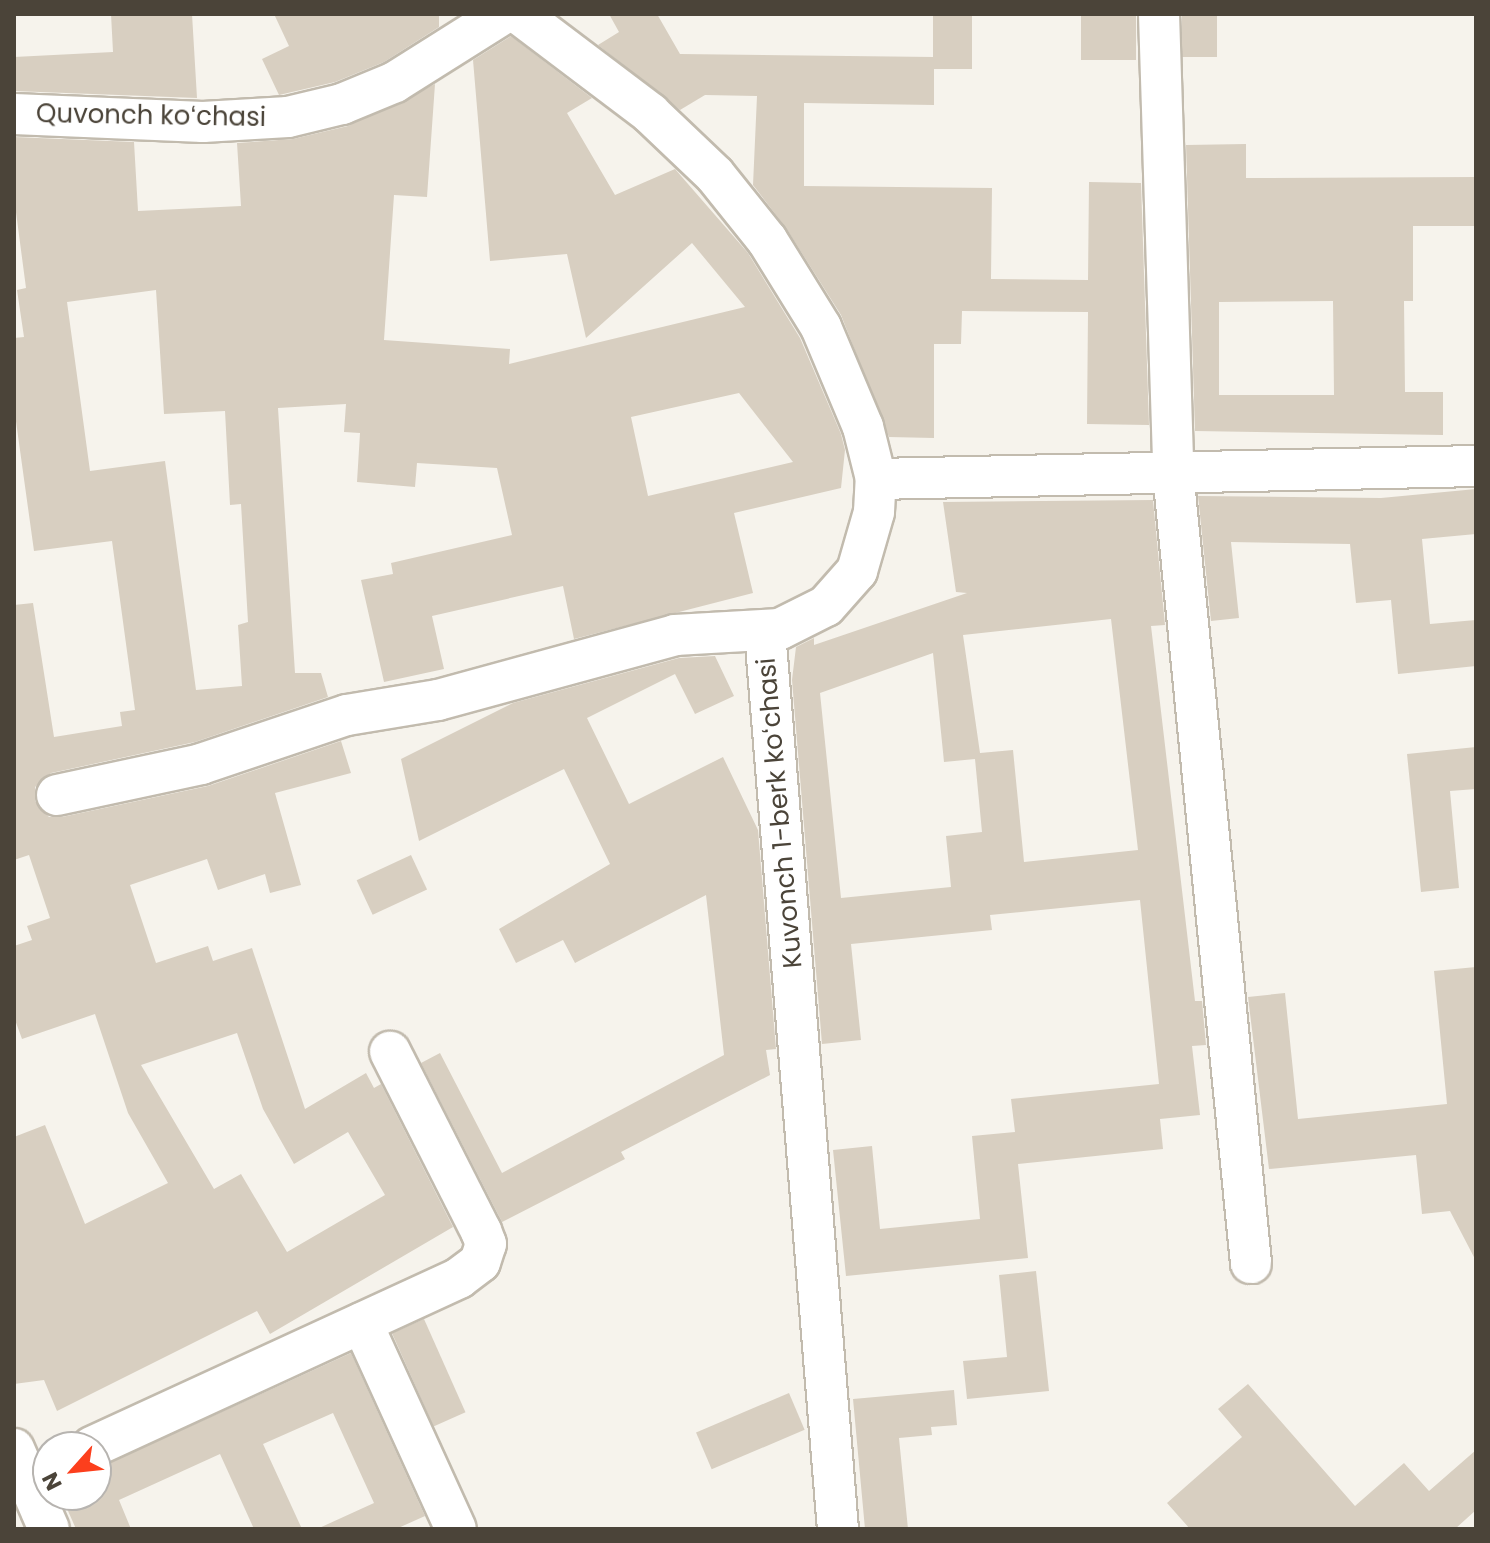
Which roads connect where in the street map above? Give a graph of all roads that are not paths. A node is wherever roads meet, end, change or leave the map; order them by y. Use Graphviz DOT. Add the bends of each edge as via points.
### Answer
graph roads {
  1 [pos="503,14"];
  2 [pos="519,14"];
  3 [pos="1159,14"];
  4 [pos="14,114"];
  5 [pos="1476,466"];
  6 [pos="1173,472"];
  7 [pos="876,479"];
  8 [pos="765,632"];
  9 [pos="57,795"];
  10 [pos="390,1052"];
  11 [pos="1251,1263"];
  12 [pos="362,1323"];
  13 [pos="112,1438"];
  14 [pos="29,1465"];
  15 [pos="49,1529"];
  16 [pos="456,1529"];
  17 [pos="838,1529"];
  1 -- 4 [label="street, Quvonch koʻchasi" via="395,82 342,104 288,117 203,122"];
  2 -- 7 [label="street" via="650,113 715,175 767,240 821,327 863,427"];
  3 -- 6 [label="street"];
  5 -- 6 [label="street"];
  6 -- 7 [label="street"];
  6 -- 11 [label="street"];
  7 -- 8 [label="street" via="864,552 847,588 806,620"];
  8 -- 9 [label="street, Kuvonch 1-berk koʻchasi" via="675,635 438,700 347,715 201,764"];
  8 -- 17 [label="street, Kuvonch 1-berk koʻchasi"];
  10 -- 12 [label="street" via="486,1244 471,1272"];
  12 -- 13 [label="street"];
  12 -- 16 [label="street"];
  14 -- 15 [label="street"];
}
